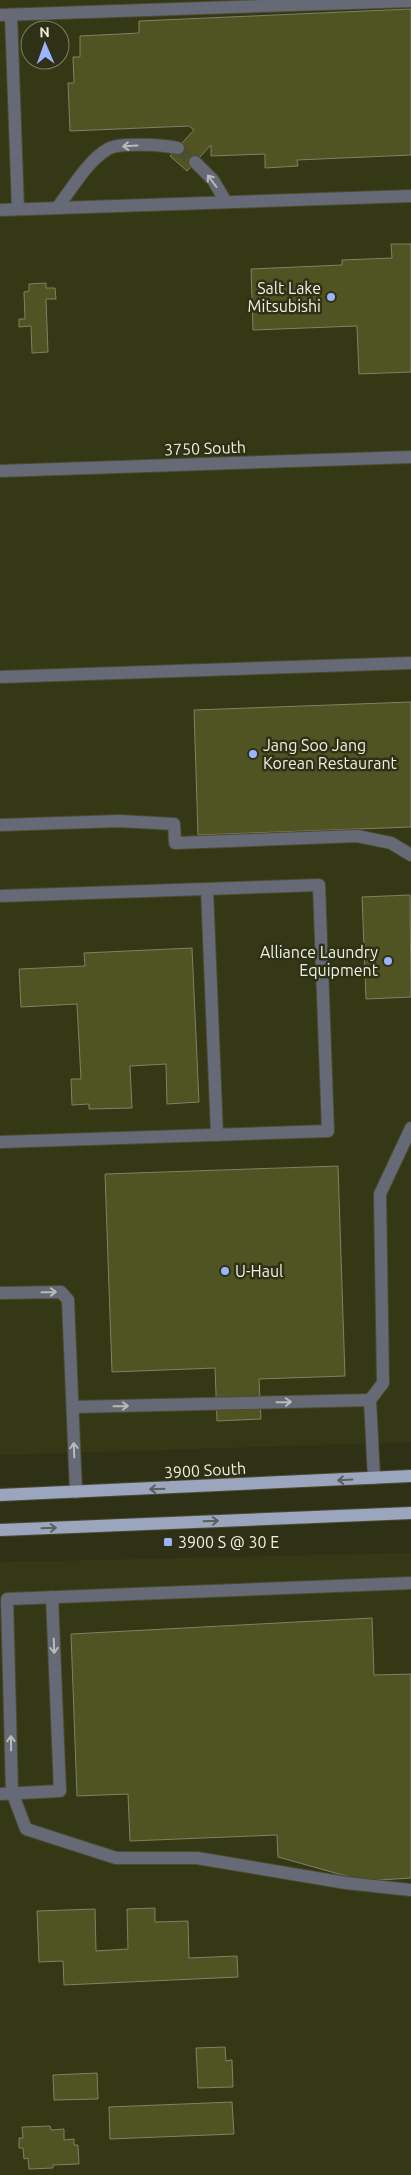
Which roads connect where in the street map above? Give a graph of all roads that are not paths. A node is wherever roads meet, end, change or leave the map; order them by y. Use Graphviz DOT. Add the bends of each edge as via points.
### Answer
graph roads {
  1 [pos="411,1"];
  2 [pos="6,15"];
  3 [pos="178,148"];
  4 [pos="195,162"];
  5 [pos="411,196"];
  6 [pos="226,202"];
  7 [pos="57,208"];
  8 [pos="18,209"];
  9 [pos="0,210"];
  10 [pos="411,457"];
  11 [pos="0,471"];
  12 [pos="411,663"];
  13 [pos="0,677"];
  14 [pos="0,825"];
  15 [pos="411,855"];
  16 [pos="207,889"];
  17 [pos="0,896"];
  18 [pos="411,1128"];
  19 [pos="217,1134"];
  20 [pos="0,1142"];
  21 [pos="0,1293"];
  22 [pos="370,1400"];
  23 [pos="73,1407"];
  24 [pos="411,1476"];
  25 [pos="374,1478"];
  26 [pos="76,1492"];
  27 [pos="0,1495"];
  28 [pos="411,1512"];
  29 [pos="0,1530"];
  30 [pos="411,1583"];
  31 [pos="52,1597"];
  32 [pos="6,1793"];
  33 [pos="411,1890"];
  1 -- 2 [label="street"];
  2 -- 8 [label="street"];
  3 -- 7 [label="street, one-way" via="161,144 110,147 97,156"];
  6 -- 4 [label="street, one-way" via="213,180"];
  5 -- 6 [label="street"];
  6 -- 7 [label="street"];
  7 -- 8 [label="street"];
  8 -- 9 [label="street"];
  10 -- 11 [label="street, 3750 South"];
  12 -- 13 [label="street"];
  14 -- 15 [label="street" via="119,821 174,824 175,843 357,836 391,843"];
  16 -- 17 [label="street"];
  16 -- 19 [label="street"];
  16 -- 19 [label="street" via="319,885 328,1131"];
  18 -- 22 [label="street" via="380,1194 382,1383"];
  19 -- 20 [label="street"];
  21 -- 23 [label="street, one-way" via="61,1292 68,1300"];
  23 -- 22 [label="street, one-way"];
  22 -- 25 [label="street"];
  26 -- 23 [label="street, one-way"];
  24 -- 25 [label="main road, 3900 South"];
  25 -- 26 [label="main road, 3900 South, one-way"];
  26 -- 27 [label="main road, 3900 South"];
  29 -- 28 [label="main road, one-way"];
  30 -- 31 [label="street"];
  32 -- 31 [label="street, one-way" via="7,1599"];
  31 -- 32 [label="street, one-way" via="60,1791"];
  32 -- 33 [label="street" via="26,1829 116,1858 197,1858 346,1883"];
}
